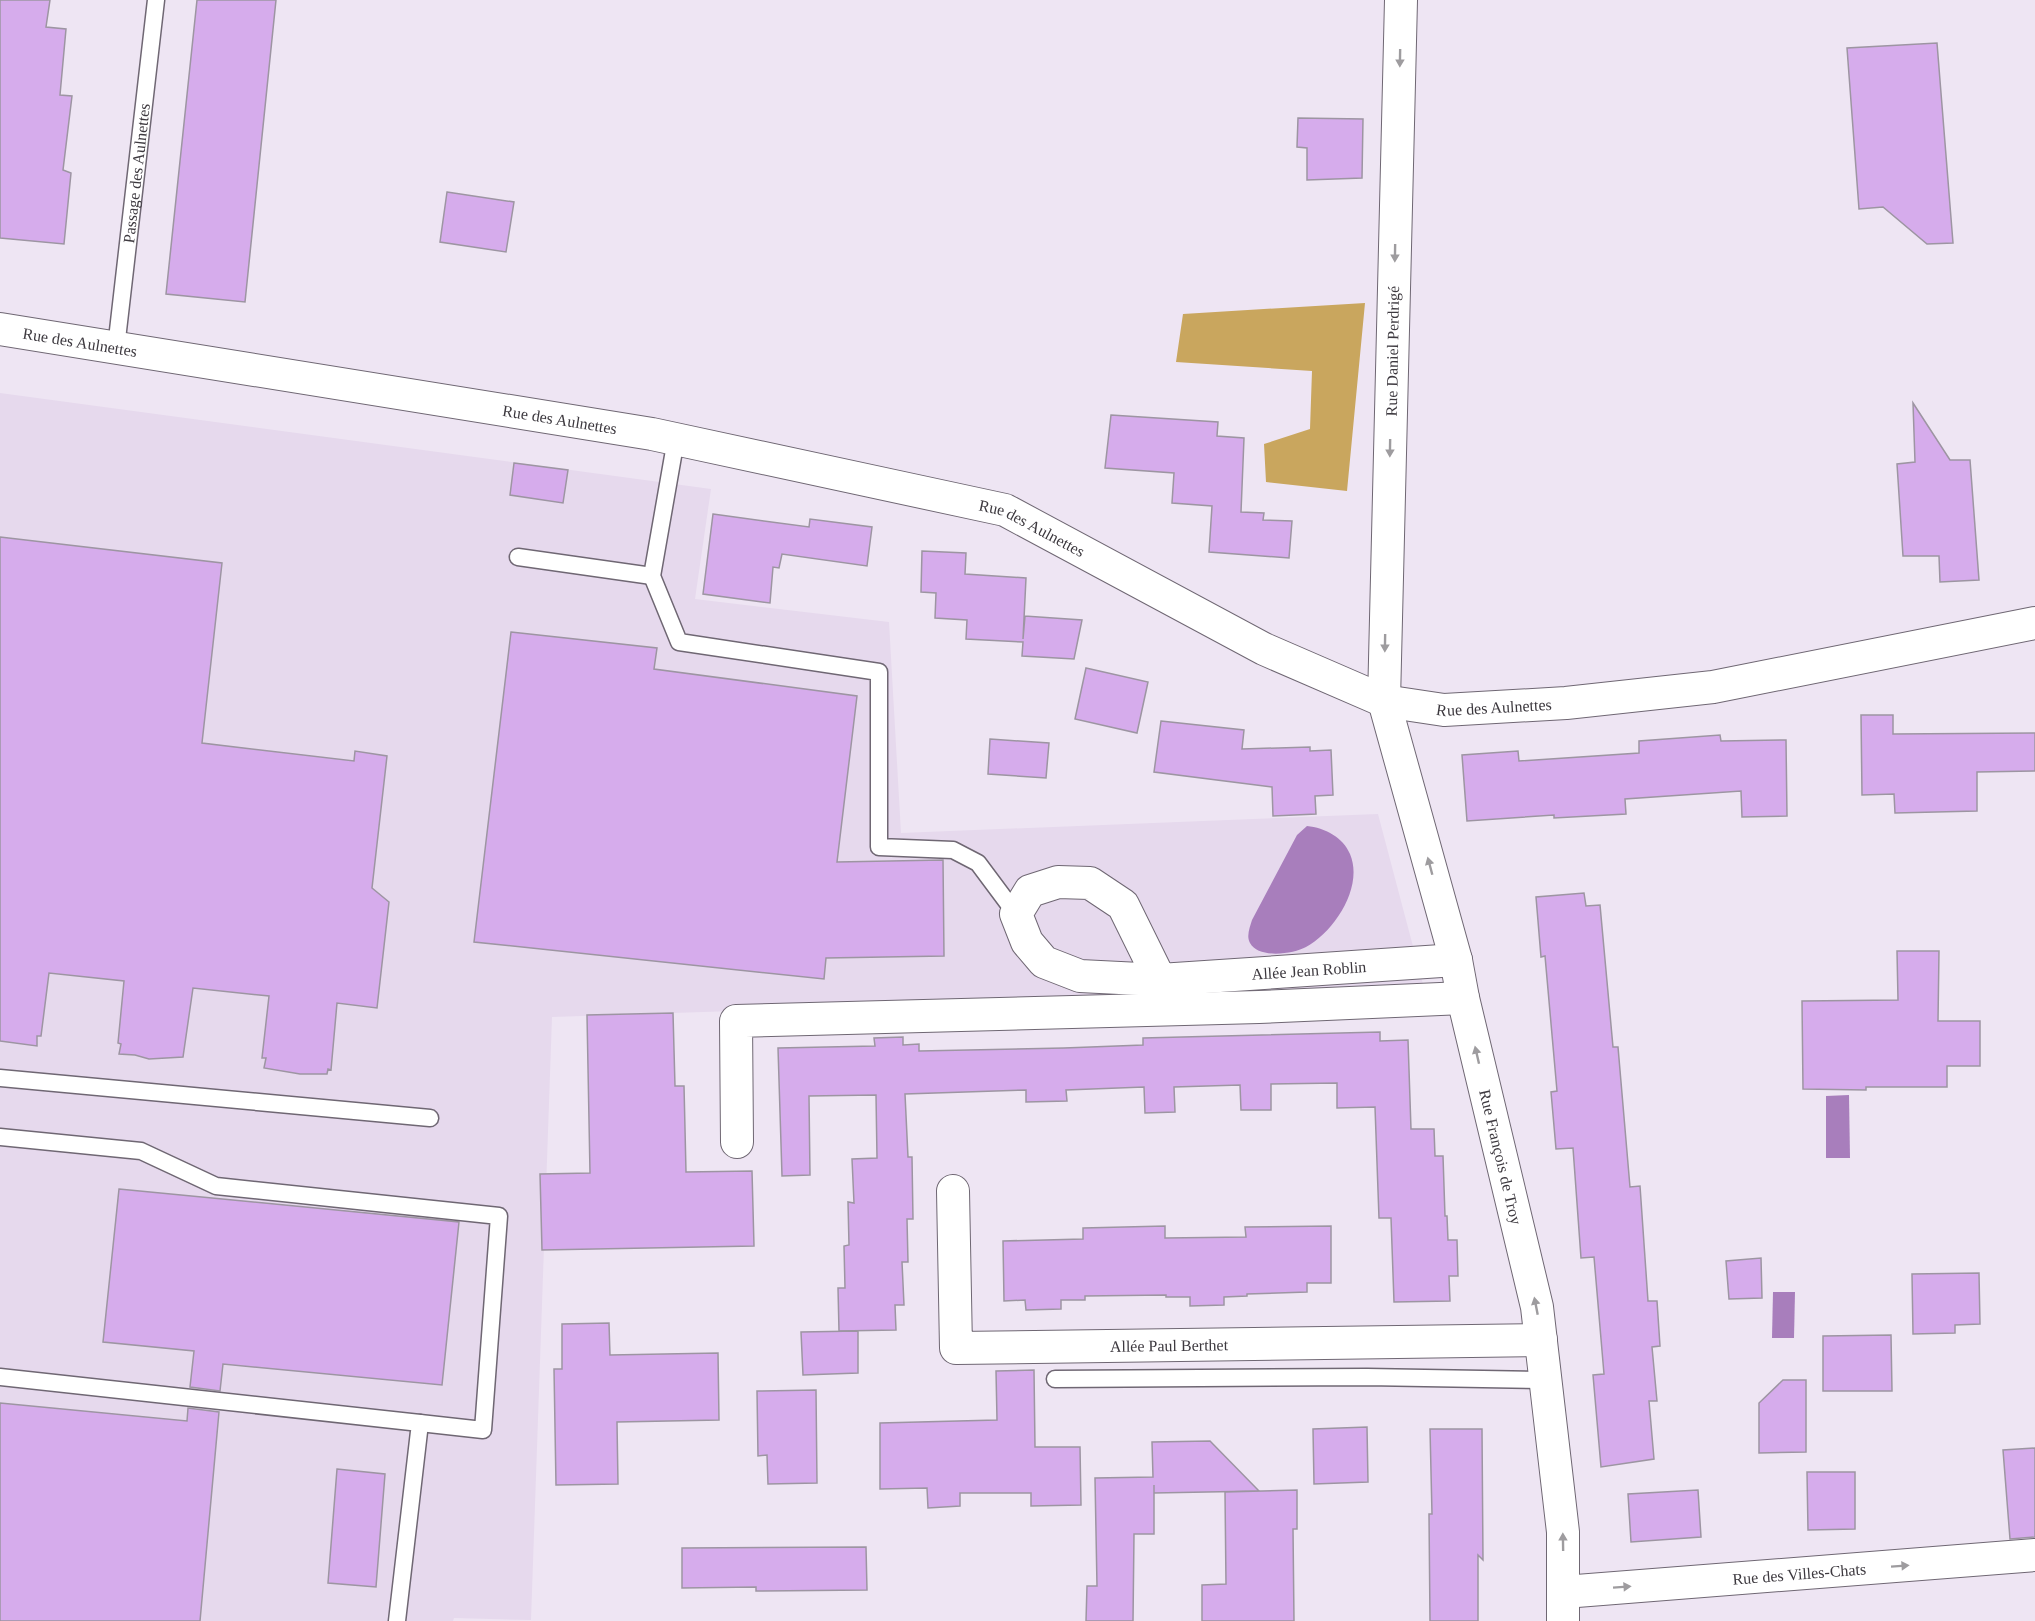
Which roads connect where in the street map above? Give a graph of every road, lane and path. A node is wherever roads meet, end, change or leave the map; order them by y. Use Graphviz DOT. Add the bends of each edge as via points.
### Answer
graph roads {
  1 [pos="156,0"];
  2 [pos="1401,0"];
  3 [pos="0,329"];
  4 [pos="116,348"];
  5 [pos="676,439"];
  6 [pos="518,557"];
  7 [pos="652,576"];
  8 [pos="2035,623"];
  9 [pos="1384,701"];
  10 [pos="1016,914"];
  11 [pos="1456,960"];
  12 [pos="1160,980"];
  13 [pos="1463,998"];
  14 [pos="0,1078"];
  15 [pos="430,1118"];
  16 [pos="0,1137"];
  17 [pos="737,1142"];
  18 [pos="953,1191"];
  19 [pos="1541,1340"];
  20 [pos="0,1377"];
  21 [pos="1055,1379"];
  22 [pos="1545,1380"];
  23 [pos="420,1423"];
  24 [pos="2035,1555"];
  25 [pos="1564,1607"];
  26 [pos="398,1621"];
  1 -- 4 [label="lane, Passage des Aulnettes"];
  2 -- 9 [label="street, Rue Daniel Perdrigé, one-way"];
  3 -- 4 [label="street, Rue des Aulnettes"];
  4 -- 5 [label="street, Rue des Aulnettes"];
  5 -- 7 [label="lane"];
  5 -- 9 [label="street, Rue des Aulnettes" via="1005,510 1263,649"];
  6 -- 7 [label="lane"];
  7 -- 10 [label="lane" via="679,642 879,672 879,847 953,850 978,863"];
  8 -- 9 [label="street, Rue des Aulnettes" via="1713,687 1566,703 1444,710"];
  11 -- 9 [label="street, Rue François de Troy, one-way"];
  10 -- 12 [label="street, Allée Jean Roblin" via="1027,942 1044,962 1080,976"];
  10 -- 12 [label="street" via="1030,891 1058,882 1090,883 1123,905"];
  11 -- 12 [label="street, Allée Jean Roblin"];
  11 -- 13 [label="street, Rue François de Troy"];
  13 -- 17 [label="street" via="736,1021"];
  19 -- 13 [label="street, Rue François de Troy, one-way" via="1537,1308"];
  14 -- 15 [label="lane"];
  16 -- 23 [label="lane" via="141,1151 216,1186 499,1216 483,1430"];
  18 -- 19 [label="street, Allée Paul Berthet" via="956,1348"];
  19 -- 22 [label="street, Rue François de Troy"];
  20 -- 23 [label="lane"];
  21 -- 22 [label="lane"];
  25 -- 22 [label="street, Rue François de Troy, one-way" via="1563,1532"];
  23 -- 26 [label="lane"];
  25 -- 24 [label="street, Rue des Villes-Chats, one-way"];
}
